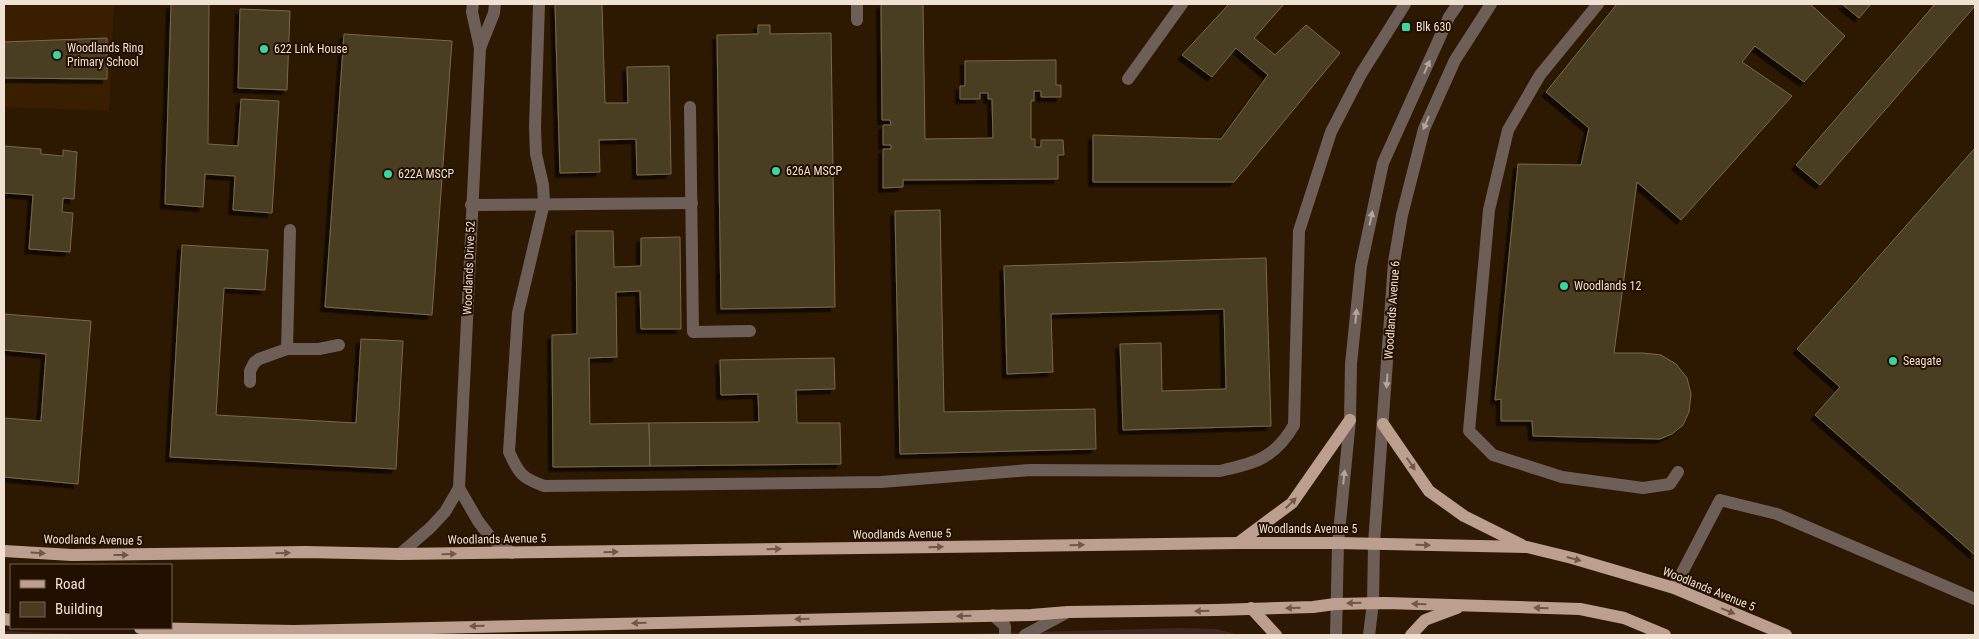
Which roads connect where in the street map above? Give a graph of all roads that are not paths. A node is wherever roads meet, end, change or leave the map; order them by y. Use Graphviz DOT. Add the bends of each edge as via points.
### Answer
graph roads {
  1 [pos="473,4"];
  2 [pos="495,4"];
  3 [pos="539,4"];
  4 [pos="857,4"];
  5 [pos="1182,4"];
  6 [pos="1405,4"];
  7 [pos="1458,4"];
  8 [pos="1491,4"];
  9 [pos="1598,4"];
  10 [pos="857,20"];
  11 [pos="480,48"];
  12 [pos="1128,79"];
  13 [pos="690,107"];
  14 [pos="544,203"];
  15 [pos="692,203"];
  16 [pos="471,205"];
  17 [pos="290,230"];
  18 [pos="750,331"];
  19 [pos="339,346"];
  20 [pos="287,349"];
  21 [pos="250,382"];
  22 [pos="1350,420"];
  23 [pos="1383,424"];
  24 [pos="1678,472"];
  25 [pos="459,488"];
  26 [pos="1238,543"];
  27 [pos="1338,543"];
  28 [pos="1374,544"];
  29 [pos="1527,547"];
  30 [pos="4,551"];
  31 [pos="512,553"];
  32 [pos="400,554"];
  33 [pos="1674,588"];
  34 [pos="1975,599"];
  35 [pos="1373,603"];
  36 [pos="1335,604"];
  37 [pos="1464,605"];
  38 [pos="1251,608"];
  39 [pos="1068,612"];
  40 [pos="993,615"];
  41 [pos="172,628"];
  42 [pos="1005,635"];
  43 [pos="1025,635"];
  44 [pos="1276,635"];
  45 [pos="1336,635"];
  46 [pos="1369,635"];
  47 [pos="1411,635"];
  48 [pos="1665,635"];
  49 [pos="1786,635"];
  1 -- 11 [label="street, Woodlands Drive 52"];
  2 -- 11 [label="street, Woodlands Drive 52"];
  3 -- 14 [label="street" via="535,127"];
  4 -- 10 [label="street"];
  5 -- 12 [label="street"];
  6 -- 14 [label="street" via="1361,74 1331,132 1299,232 1294,425 1284,442 1246,466 1220,471 1030,470 881,482 544,486 528,480 516,468 509,452 518,313"];
  22 -- 7 [label="street, one-way" via="1351,364 1361,266 1383,163"];
  8 -- 23 [label="street, Woodlands Avenue 6, one-way" via="1455,60 1424,129 1402,215 1394,262"];
  9 -- 24 [label="street" via="1540,74 1508,130 1490,210 1469,431 1493,456 1562,477 1643,488 1670,484"];
  11 -- 16 [label="street, Woodlands Drive 52"];
  13 -- 15 [label="street"];
  14 -- 15 [label="street"];
  14 -- 16 [label="street"];
  15 -- 18 [label="street" via="693,332"];
  16 -- 25 [label="street, Woodlands Drive 52"];
  17 -- 20 [label="street"];
  19 -- 20 [label="street"];
  20 -- 21 [label="street" via="254,363"];
  26 -- 22 [label="main road, one-way" via="1292,503"];
  27 -- 22 [label="street, one-way"];
  23 -- 28 [label="street, Woodlands Avenue 6"];
  23 -- 29 [label="main road, one-way" via="1429,491 1464,516"];
  25 -- 31 [label="street" via="491,538"];
  25 -- 32 [label="street, Woodlands Drive 52" via="445,512"];
  26 -- 27 [label="main road, Woodlands Avenue 5"];
  31 -- 26 [label="main road, Woodlands Avenue 5, one-way"];
  27 -- 28 [label="main road, Woodlands Avenue 5"];
  27 -- 36 [label="street"];
  28 -- 29 [label="main road, Woodlands Avenue 5, one-way"];
  28 -- 35 [label="street, Woodlands Avenue 6"];
  29 -- 33 [label="main road, Woodlands Avenue 5, one-way"];
  30 -- 32 [label="main road, Woodlands Avenue 5, one-way" via="72,555"];
  32 -- 31 [label="main road, Woodlands Avenue 5, one-way"];
  33 -- 34 [label="street" via="1720,500 1777,514"];
  33 -- 49 [label="main road, Woodlands Avenue 5, one-way"];
  35 -- 36 [label="main road, one-way"];
  37 -- 35 [label="main road, one-way"];
  35 -- 46 [label="street, Woodlands Avenue 6"];
  36 -- 38 [label="main road, one-way"];
  36 -- 45 [label="street"];
  37 -- 47 [label="main road" via="1425,620"];
  48 -- 37 [label="main road, one-way" via="1624,618 1580,609"];
  38 -- 39 [label="main road, one-way"];
  38 -- 44 [label="main road"];
  39 -- 40 [label="main road"];
  39 -- 43 [label="street"];
  40 -- 41 [label="main road, one-way" via="294,630"];
  40 -- 42 [label="street" via="1005,626"];
}
